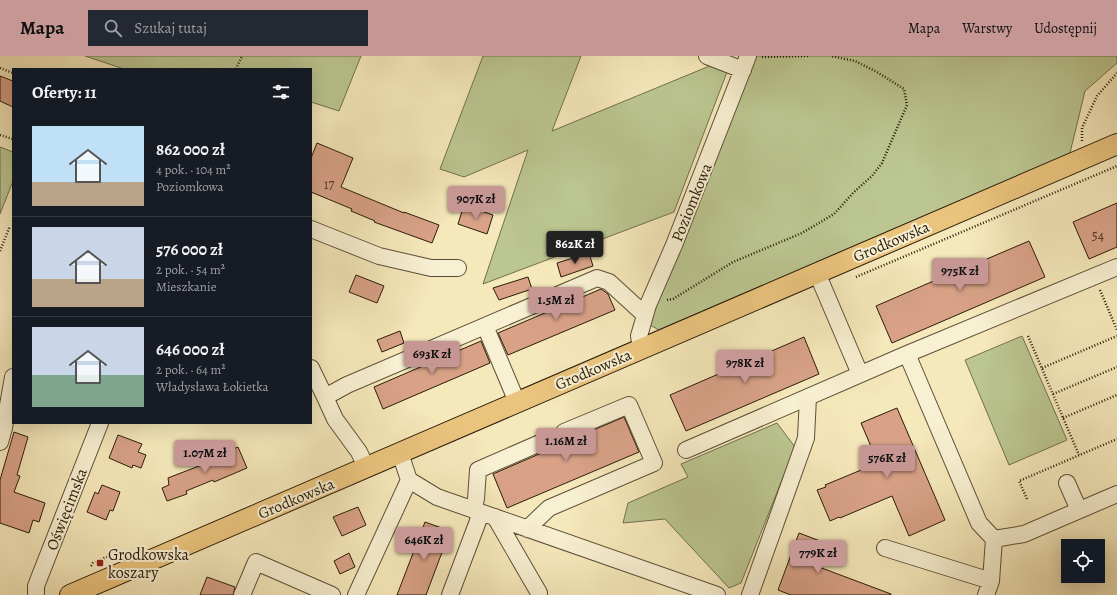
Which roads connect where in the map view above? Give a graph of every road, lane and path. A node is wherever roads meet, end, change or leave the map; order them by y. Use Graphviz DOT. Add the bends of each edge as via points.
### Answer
graph roads {
  1 [pos="242,56"];
  2 [pos="707,56"];
  3 [pos="808,56"];
  4 [pos="830,56"];
  5 [pos="746,61"];
  6 [pos="0,68"];
  7 [pos="236,68"];
  8 [pos="12,73"];
  9 [pos="1117,73"];
  10 [pos="0,135"];
  11 [pos="12,139"];
  12 [pos="1117,144"];
  13 [pos="1081,159"];
  14 [pos="1117,166"];
  15 [pos="10,226"];
  16 [pos="312,229"];
  17 [pos="0,251"];
  18 [pos="1117,267"];
  19 [pos="458,268"];
  20 [pos="817,273"];
  21 [pos="1094,276"];
  22 [pos="850,280"];
  23 [pos="646,310"];
  24 [pos="485,326"];
  25 [pos="1117,330"];
  26 [pos="1028,336"];
  27 [pos="1117,336"];
  28 [pos="641,348"];
  29 [pos="907,354"];
  30 [pos="1117,367"];
  31 [pos="1042,368"];
  32 [pos="312,370"];
  33 [pos="860,374"];
  34 [pos="12,383"];
  35 [pos="1053,394"];
  36 [pos="1117,395"];
  37 [pos="325,397"];
  38 [pos="808,397"];
  39 [pos="517,402"];
  40 [pos="1063,418"];
  41 [pos="100,424"];
  42 [pos="564,432"];
  43 [pos="549,439"];
  44 [pos="1117,439"];
  45 [pos="0,442"];
  46 [pos="686,450"];
  47 [pos="400,453"];
  48 [pos="1079,455"];
  49 [pos="366,467"];
  50 [pos="410,480"];
  51 [pos="1068,483"];
  52 [pos="1117,494"];
  53 [pos="1027,499"];
  54 [pos="1079,510"];
  55 [pos="483,513"];
  56 [pos="527,529"];
  57 [pos="994,538"];
  58 [pos="885,548"];
  59 [pos="989,588"];
  60 [pos="681,590"];
  61 [pos="36,595"];
  62 [pos="70,595"];
  63 [pos="242,595"];
  64 [pos="332,595"];
  65 [pos="356,595"];
  66 [pos="450,595"];
  67 [pos="539,595"];
  68 [pos="717,595"];
  69 [pos="750,595"];
  1 -- 7 [label="path"];
  2 -- 5 [label="street"];
  3 -- 5 [label="path"];
  4 -- 23 [label="path" via="856,61 904,90 907,105 882,163 834,214 802,233 734,262 673,299"];
  5 -- 23 [label="street, Poziomkowa"];
  6 -- 8 [label="path"];
  9 -- 13 [label="path" via="1097,96 1082,128"];
  10 -- 11 [label="path"];
  12 -- 13 [label="main road, Grodkowska"];
  13 -- 20 [label="main road, Grodkowska"];
  14 -- 22 [label="path"];
  15 -- 17 [label="path"];
  16 -- 19 [label="street" via="379,256 431,268"];
  18 -- 21 [label="street"];
  20 -- 28 [label="main road, Grodkowska"];
  20 -- 33 [label="street"];
  21 -- 25 [label="path"];
  21 -- 29 [label="street"];
  23 -- 24 [label="street" via="609,282 597,278"];
  23 -- 28 [label="street, Poziomkowa" via="639,336"];
  24 -- 37 [label="street" via="347,385"];
  24 -- 39 [label="street"];
  26 -- 31 [label="path"];
  27 -- 31 [label="path"];
  28 -- 39 [label="main road, Grodkowska"];
  29 -- 33 [label="street"];
  29 -- 57 [label="street" via="979,523"];
  30 -- 35 [label="path"];
  31 -- 35 [label="path"];
  32 -- 37 [label="street"];
  33 -- 38 [label="street"];
  34 -- 45 [label="street"];
  35 -- 40 [label="path"];
  36 -- 40 [label="path"];
  37 -- 49 [label="street" via="335,419 360,452"];
  38 -- 46 [label="street"];
  38 -- 69 [label="street" via="806,438"];
  39 -- 47 [label="main road, Grodkowska"];
  40 -- 48 [label="path"];
  41 -- 61 [label="street, Oświęcimska" via="36,586"];
  42 -- 56 [label="street" via="629,405 654,463 550,508"];
  43 -- 55 [label="street" via="478,470 476,499"];
  44 -- 48 [label="path"];
  47 -- 49 [label="main road, Grodkowska"];
  47 -- 50 [label="street"];
  48 -- 53 [label="path" via="1019,481"];
  49 -- 62 [label="main road, Grodkowska"];
  50 -- 55 [label="street" via="437,497"];
  50 -- 65 [label="street"];
  51 -- 54 [label="street"];
  52 -- 54 [label="street"];
  54 -- 57 [label="street" via="1024,534"];
  55 -- 56 [label="street"];
  55 -- 66 [label="street"];
  55 -- 67 [label="street"];
  56 -- 60 [label="street"];
  57 -- 59 [label="street"];
  58 -- 59 [label="street"];
  60 -- 68 [label="street"];
  63 -- 64 [label="street" via="256,562"];
}
